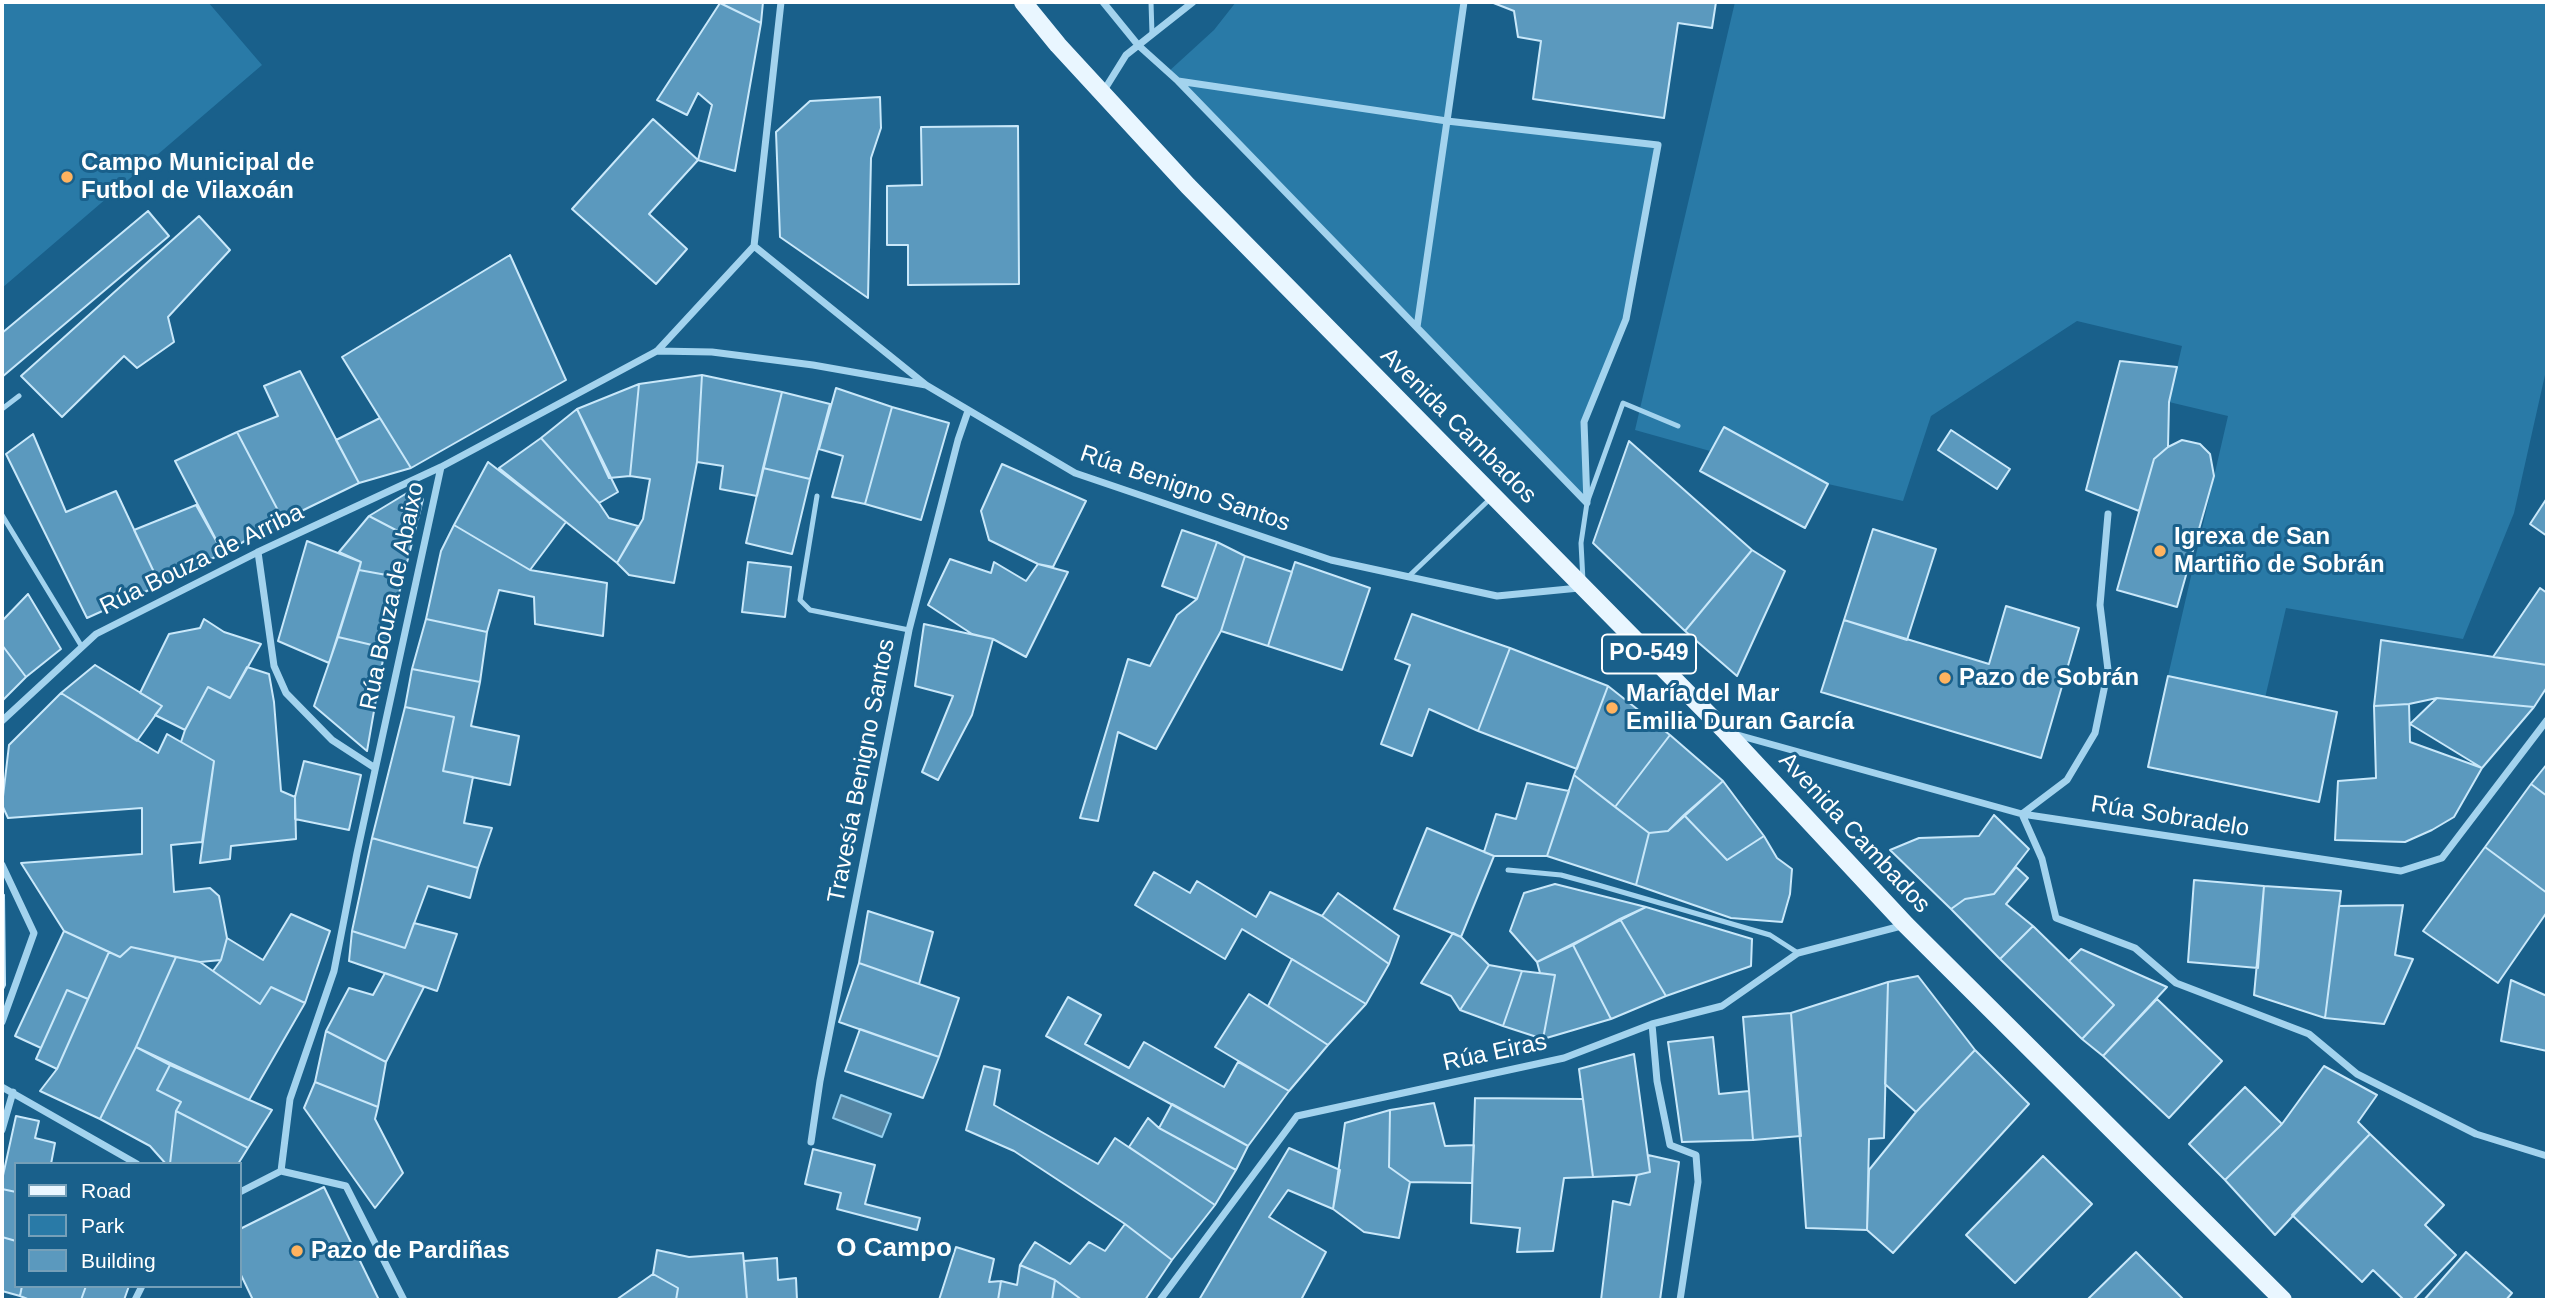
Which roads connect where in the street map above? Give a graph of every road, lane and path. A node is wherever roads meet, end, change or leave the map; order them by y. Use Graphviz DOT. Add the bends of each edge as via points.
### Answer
graph roads {
  1 [pos="781,2"];
  2 [pos="1023,2"];
  3 [pos="1103,2"];
  4 [pos="1151,2"];
  5 [pos="1193,2"];
  6 [pos="1464,2"];
  7 [pos="1152,34"];
  8 [pos="1138,45"];
  9 [pos="1178,81"];
  10 [pos="1102,93"];
  11 [pos="1447,121"];
  12 [pos="754,246"];
  13 [pos="1417,327"];
  14 [pos="657,351"];
  15 [pos="926,386"];
  16 [pos="19,396"];
  17 [pos="2,409"];
  18 [pos="968,411"];
  19 [pos="1678,426"];
  20 [pos="441,467"];
  21 [pos="817,496"];
  22 [pos="1493,496"];
  23 [pos="1587,503"];
  24 [pos="2108,514"];
  25 [pos="2,515"];
  26 [pos="258,552"];
  27 [pos="1408,577"];
  28 [pos="1584,587"];
  29 [pos="909,630"];
  30 [pos="82,647"];
  31 [pos="2,720"];
  32 [pos="2547,720"];
  33 [pos="1726,732"];
  34 [pos="375,768"];
  35 [pos="2022,814"];
  36 [pos="2,864"];
  37 [pos="1508,870"];
  38 [pos="1906,925"];
  39 [pos="1798,953"];
  40 [pos="2,1022"];
  41 [pos="1652,1024"];
  42 [pos="2,1087"];
  43 [pos="13,1092"];
  44 [pos="2,1130"];
  45 [pos="811,1142"];
  46 [pos="2547,1156"];
  47 [pos="134,1162"];
  48 [pos="281,1171"];
  49 [pos="242,1191"];
  50 [pos="404,1300"];
  51 [pos="1160,1300"];
  52 [pos="1680,1300"];
  53 [pos="2283,1300"];
  1 -- 12 [label="street"];
  2 -- 10 [label="main road, Avenida Cambados / PO-549"];
  3 -- 8 [label="street, Avenida Cambados"];
  4 -- 7 [label="lane"];
  5 -- 7 [label="street"];
  6 -- 11 [label="street, Avenida Cambados"];
  7 -- 8 [label="street"];
  8 -- 9 [label="street, Avenida Cambados"];
  8 -- 10 [label="street" via="1126,55"];
  9 -- 11 [label="street"];
  9 -- 13 [label="street, Avenida Cambados"];
  10 -- 22 [label="main road, Avenida Cambados / PO-549"];
  11 -- 13 [label="street, Avenida Cambados"];
  11 -- 23 [label="street" via="1658,145 1626,318 1584,422"];
  12 -- 14 [label="street, Rúa Bouza de Abaixo"];
  12 -- 15 [label="street, Rúa Benigno Santos"];
  13 -- 23 [label="street, Avenida Cambados"];
  14 -- 15 [label="street, Rúa Bouza de Abaixo" via="712,352 813,365"];
  14 -- 20 [label="street, Rúa Bouza de Abaixo"];
  15 -- 18 [label="street, Rúa Benigno Santos"];
  16 -- 17 [label="lane"];
  18 -- 27 [label="street, Rúa Benigno Santos" via="1075,473 1331,560"];
  18 -- 29 [label="street, Travesía Benigno Santos"];
  19 -- 23 [label="lane" via="1623,403"];
  20 -- 26 [label="street, Rúa Bouza de Arriba"];
  20 -- 34 [label="street, Rúa Bouza de Abaixo"];
  21 -- 29 [label="lane" via="800,600 810,610"];
  22 -- 27 [label="lane"];
  22 -- 28 [label="main road, Avenida Cambados / PO-549"];
  23 -- 28 [label="lane" via="1581,543"];
  24 -- 35 [label="street" via="2100,605 2108,670 2095,733 2067,780"];
  25 -- 30 [label="lane"];
  26 -- 30 [label="street, Rúa Bouza de Arriba" via="96,634"];
  26 -- 34 [label="street" via="274,666 286,693 332,740"];
  27 -- 28 [label="street, Rúa Benigno Santos" via="1497,596"];
  28 -- 33 [label="main road, Avenida Cambados / PO-549"];
  29 -- 45 [label="street, Travesía Benigno Santos"];
  30 -- 31 [label="street, Rúa Bouza de Arriba"];
  32 -- 35 [label="street, Rúa Sobradelo" via="2442,858 2401,872"];
  33 -- 35 [label="street, Rúa Sobradelo"];
  33 -- 38 [label="main road, Avenida Cambados / PO-549"];
  34 -- 48 [label="street, Rúa Bouza de Abaixo" via="334,971 290,1099"];
  35 -- 46 [label="street" via="2042,859 2056,918 2135,948 2176,983 2309,1034 2357,1074 2476,1134"];
  36 -- 40 [label="street" via="34,933"];
  37 -- 39 [label="lane" via="1561,875 1598,885 1770,935"];
  38 -- 39 [label="street, Rúa Eiras"];
  38 -- 53 [label="main road, Avenida Cambados / PO-549"];
  39 -- 41 [label="street, Rúa Eiras" via="1722,1006"];
  41 -- 51 [label="street, Rúa Eiras" via="1564,1058 1297,1116"];
  41 -- 52 [label="street" via="1670,1145 1696,1156 1698,1182"];
  42 -- 43 [label="street"];
  43 -- 44 [label="street"];
  43 -- 47 [label="street"];
  48 -- 49 [label="street"];
  48 -- 50 [label="street" via="346,1186"];
}
